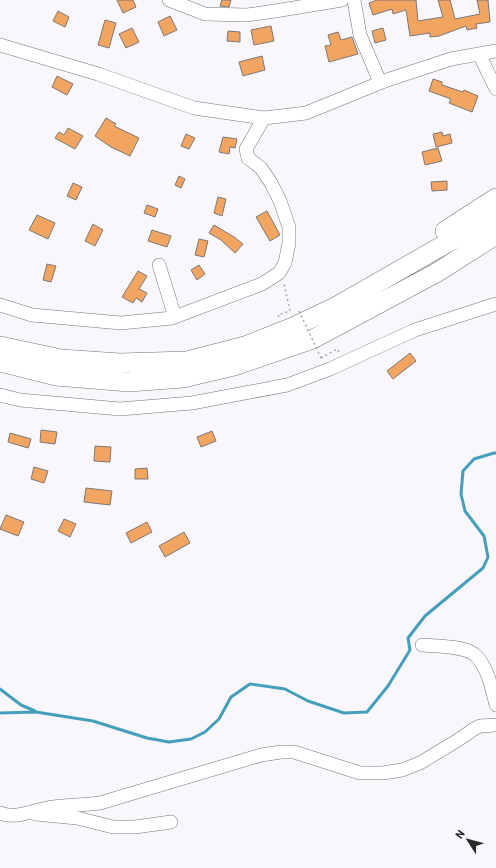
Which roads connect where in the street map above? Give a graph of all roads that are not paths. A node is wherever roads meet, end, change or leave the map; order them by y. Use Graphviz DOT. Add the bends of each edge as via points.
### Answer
graph roads {
  1 [pos="169,0"];
  2 [pos="342,0"];
  3 [pos="354,0"];
  4 [pos="0,35"];
  5 [pos="0,45"];
  6 [pos="14,49"];
  7 [pos="496,51"];
  8 [pos="479,54"];
  9 [pos="380,82"];
  10 [pos="496,88"];
  11 [pos="264,118"];
  12 [pos="496,198"];
  13 [pos="496,215"];
  14 [pos="496,235"];
  15 [pos="496,242"];
  16 [pos="159,265"];
  17 [pos="436,273"];
  18 [pos="496,304"];
  19 [pos="0,305"];
  20 [pos="336,306"];
  21 [pos="175,317"];
  22 [pos="0,346"];
  23 [pos="0,362"];
  24 [pos="0,395"];
  25 [pos="422,645"];
  26 [pos="496,705"];
  27 [pos="496,725"];
  28 [pos="28,812"];
  29 [pos="0,813"];
  30 [pos="172,822"];
  1 -- 2 [label="street" via="205,14 246,15"];
  3 -- 9 [label="street" via="360,35"];
  4 -- 6 [label="street"];
  5 -- 6 [label="street"];
  6 -- 11 [label="street" via="98,74 194,108"];
  7 -- 8 [label="street"];
  8 -- 9 [label="street" via="451,59"];
  8 -- 10 [label="street"];
  9 -- 11 [label="street" via="306,113"];
  11 -- 21 [label="street" via="246,149 248,158 261,168 271,183 289,227 285,263 279,273 262,284"];
  12 -- 20 [label="highway"];
  13 -- 20 [label="highway"];
  14 -- 17 [label="highway"];
  15 -- 17 [label="highway"];
  16 -- 21 [label="street"];
  17 -- 23 [label="highway" via="312,339 234,366 183,378 129,382 56,376"];
  18 -- 24 [label="street" via="415,330 330,369 287,385 192,403 120,409 20,400"];
  19 -- 21 [label="street" via="32,315 121,324"];
  20 -- 22 [label="highway" via="245,346 187,361 120,363 61,359"];
  25 -- 26 [label="street" via="460,649 473,654 483,665"];
  27 -- 28 [label="street" via="480,726 435,755 402,770 360,773 294,752 281,752 261,755 100,803"];
  28 -- 29 [label="street" via="12,816"];
  28 -- 30 [label="street" via="70,816 113,827"];
}
